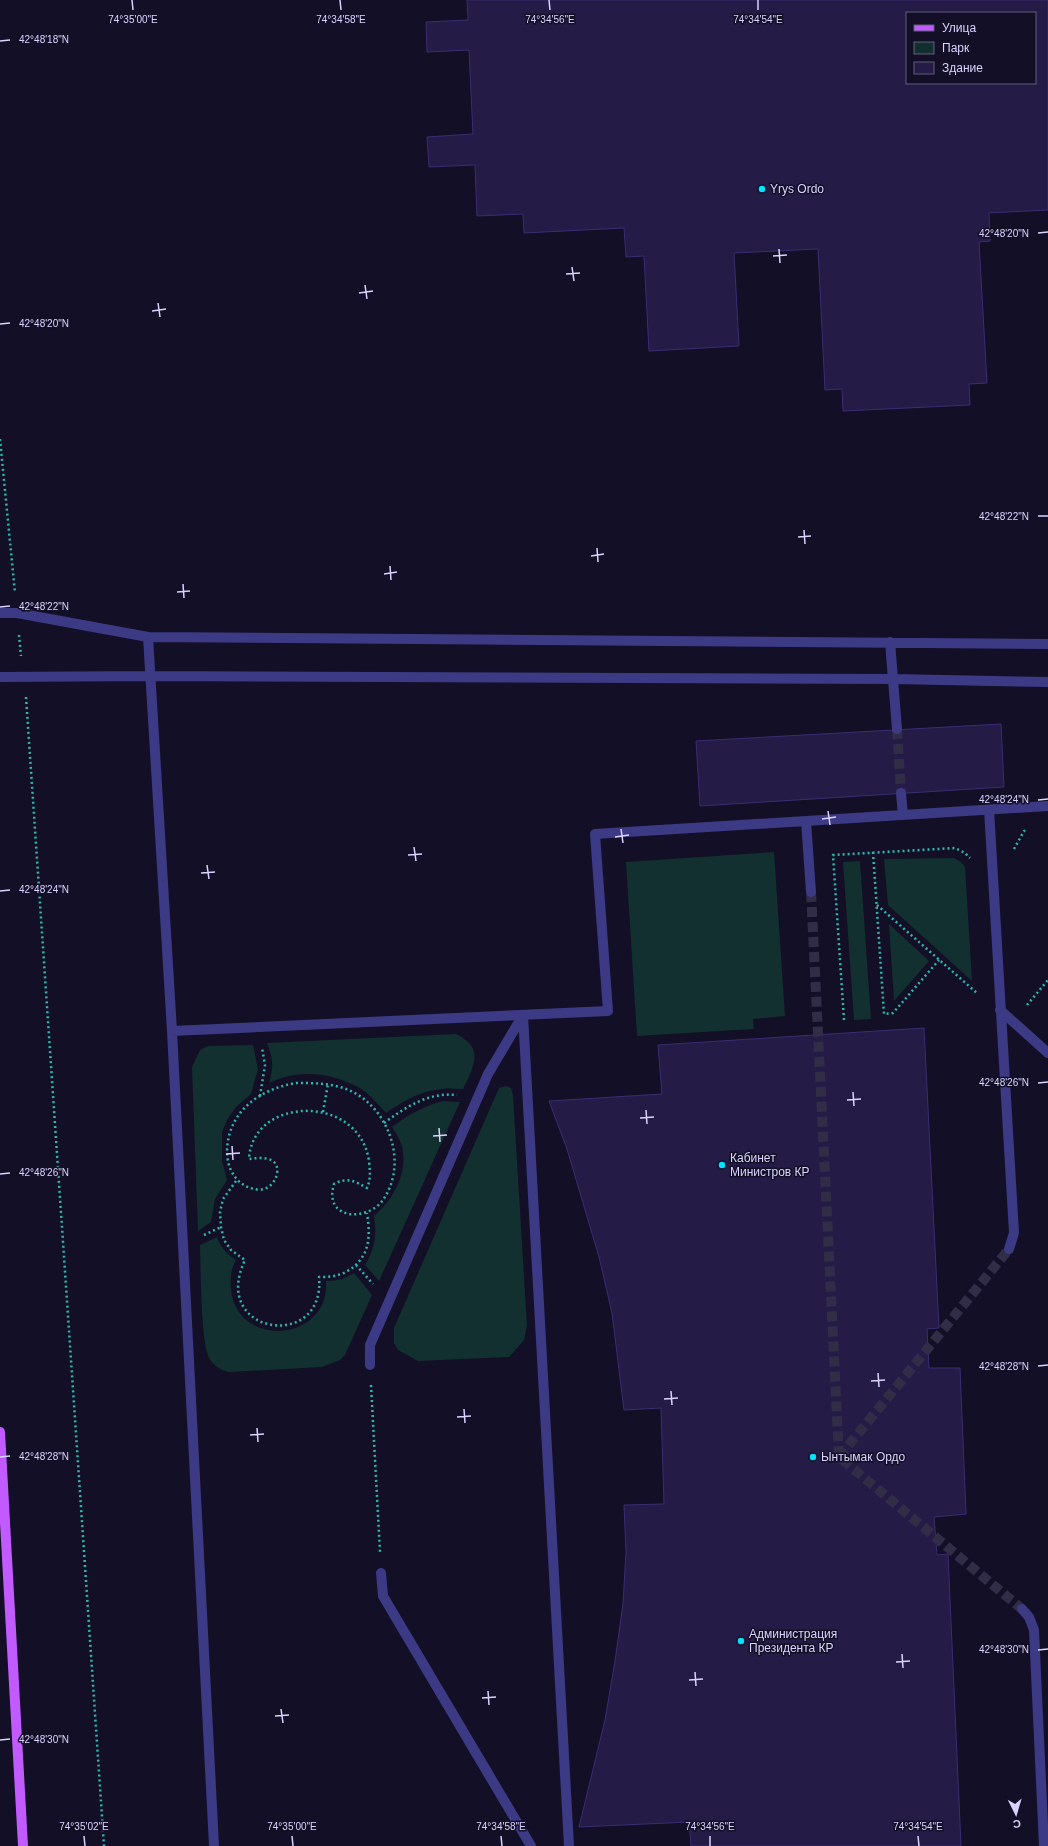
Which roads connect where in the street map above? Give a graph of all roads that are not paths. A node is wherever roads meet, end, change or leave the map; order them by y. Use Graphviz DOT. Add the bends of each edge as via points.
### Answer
graph roads {
  1 [pos="0,613"];
  2 [pos="148,637"];
  3 [pos="890,642"];
  4 [pos="1048,644"];
  5 [pos="151,676"];
  6 [pos="0,677"];
  7 [pos="893,680"];
  8 [pos="1048,682"];
  9 [pos="897,729"];
  10 [pos="901,793"];
  11 [pos="1048,806"];
  12 [pos="989,809"];
  13 [pos="903,815"];
  14 [pos="806,821"];
  15 [pos="811,892"];
  16 [pos="1000,1010"];
  17 [pos="523,1015"];
  18 [pos="172,1031"];
  19 [pos="1048,1053"];
  20 [pos="1009,1249"];
  21 [pos="370,1365"];
  22 [pos="0,1432"];
  23 [pos="381,1573"];
  24 [pos="1022,1610"];
  25 [pos="1046,1835"];
  26 [pos="23,1846"];
  27 [pos="214,1846"];
  28 [pos="530,1846"];
  29 [pos="569,1846"];
  30 [pos="1044,1846"];
  1 -- 2 [label="street" via="17,613"];
  2 -- 3 [label="street"];
  2 -- 5 [label="street"];
  3 -- 4 [label="street"];
  3 -- 7 [label="street"];
  5 -- 6 [label="street"];
  5 -- 7 [label="street"];
  5 -- 18 [label="street"];
  7 -- 8 [label="street"];
  7 -- 9 [label="street"];
  10 -- 13 [label="street"];
  11 -- 12 [label="street"];
  12 -- 13 [label="street"];
  12 -- 16 [label="street"];
  13 -- 14 [label="street"];
  14 -- 15 [label="street"];
  14 -- 17 [label="street" via="595,834 608,1011"];
  16 -- 19 [label="street"];
  16 -- 20 [label="street" via="1014,1233"];
  17 -- 18 [label="street"];
  17 -- 21 [label="street" via="488,1074 370,1345"];
  17 -- 29 [label="street"];
  18 -- 27 [label="street"];
  22 -- 26 [label="main road"];
  23 -- 28 [label="street" via="383,1596"];
  24 -- 25 [label="street" via="1029,1617 1034,1630"];
  25 -- 30 [label="street"];
}
